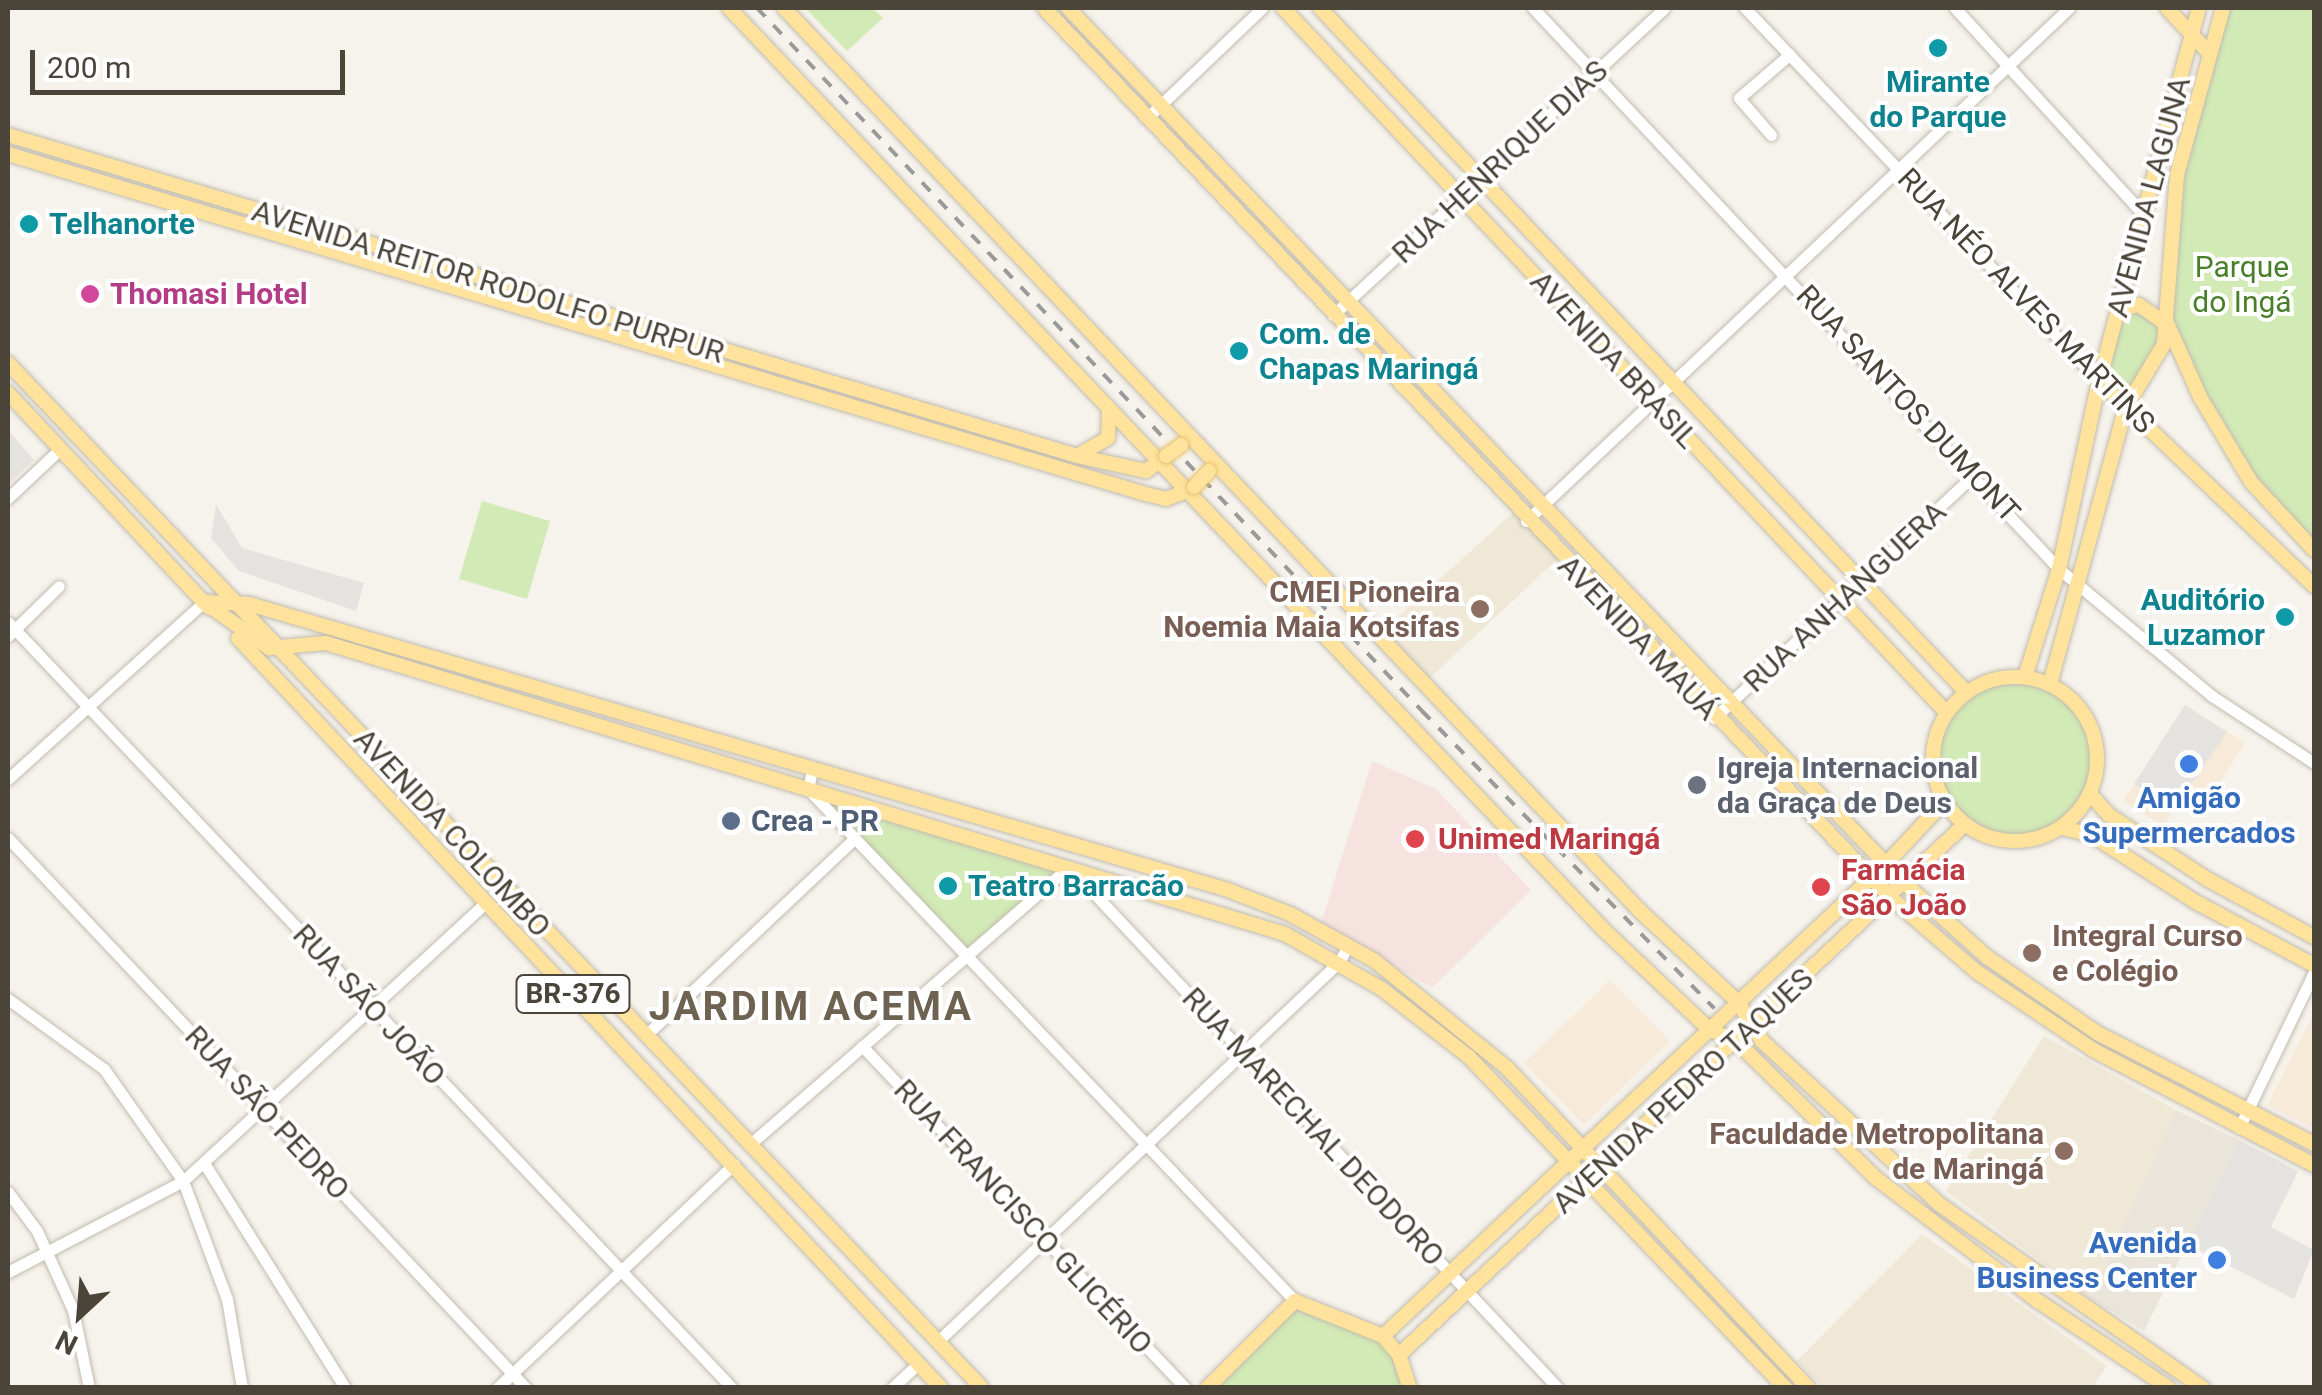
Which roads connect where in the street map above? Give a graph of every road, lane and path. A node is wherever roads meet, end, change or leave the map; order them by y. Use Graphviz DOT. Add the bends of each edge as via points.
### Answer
graph roads {
  1 [pos="729,8"];
  2 [pos="784,8"];
  3 [pos="1044,8"];
  4 [pos="1068,8"];
  5 [pos="1262,8"];
  6 [pos="1282,8"];
  7 [pos="1320,8"];
  8 [pos="1532,8"];
  9 [pos="1664,8"];
  10 [pos="1745,8"];
  11 [pos="1955,8"];
  12 [pos="2069,8"];
  13 [pos="2168,8"];
  14 [pos="2200,8"];
  15 [pos="2223,8"];
  16 [pos="2218,24"];
  17 [pos="2192,33"];
  18 [pos="2209,53"];
  19 [pos="1790,54"];
  20 [pos="2009,65"];
  21 [pos="1597,74"];
  22 [pos="1163,105"];
  23 [pos="1148,117"];
  24 [pos="8,135"];
  25 [pos="1770,135"];
  26 [pos="8,154"];
  27 [pos="76,156"];
  28 [pos="1899,167"];
  29 [pos="70,174"];
  30 [pos="1479,183"];
  31 [pos="1462,198"];
  32 [pos="235,205"];
  33 [pos="2145,216"];
  34 [pos="284,220"];
  35 [pos="229,223"];
  36 [pos="278,238"];
  37 [pos="354,242"];
  38 [pos="350,260"];
  39 [pos="1788,275"];
  40 [pos="1348,302"];
  41 [pos="2120,308"];
  42 [pos="1333,315"];
  43 [pos="614,321"];
  44 [pos="2168,325"];
  45 [pos="609,338"];
  46 [pos="8,363"];
  47 [pos="2100,382"];
  48 [pos="1672,388"];
  49 [pos="8,394"];
  50 [pos="1655,404"];
  51 [pos="2126,406"];
  52 [pos="1109,413"];
  53 [pos="969,423"];
  54 [pos="964,440"];
  55 [pos="1188,445"];
  56 [pos="60,449"];
  57 [pos="1078,456"];
  58 [pos="1161,460"];
  59 [pos="1210,467"];
  60 [pos="1975,474"];
  61 [pos="1189,490"];
  62 [pos="8,498"];
  63 [pos="1543,506"];
  64 [pos="1526,521"];
  65 [pos="2314,550"];
  66 [pos="2058,569"];
  67 [pos="60,586"];
  68 [pos="1861,586"];
  69 [pos="2314,586"];
  70 [pos="2080,588"];
  71 [pos="230,600"];
  72 [pos="204,602"];
  73 [pos="1844,602"];
  74 [pos="10,629"];
  75 [pos="280,650"];
  76 [pos="2025,677"];
  77 [pos="510,680"];
  78 [pos="2050,684"];
  79 [pos="1966,692"];
  80 [pos="504,700"];
  81 [pos="1730,704"];
  82 [pos="86,706"];
  83 [pos="1947,713"];
  84 [pos="1714,718"];
  85 [pos="344,749"];
  86 [pos="382,758"];
  87 [pos="2314,764"];
  88 [pos="812,770"];
  89 [pos="8,778"];
  90 [pos="808,788"];
  91 [pos="2090,794"];
  92 [pos="1944,802"];
  93 [pos="1965,824"];
  94 [pos="2062,828"];
  95 [pos="8,838"];
  96 [pos="854,839"];
  97 [pos="1074,846"];
  98 [pos="1885,865"];
  99 [pos="1069,866"];
  100 [pos="1870,879"];
  101 [pos="1904,884"];
  102 [pos="1890,897"];
  103 [pos="486,902"];
  104 [pos="2314,936"];
  105 [pos="1348,946"];
  106 [pos="964,958"];
  107 [pos="1339,962"];
  108 [pos="2314,968"];
  109 [pos="8,999"];
  110 [pos="1738,1002"];
  111 [pos="371,1007"];
  112 [pos="622,1010"];
  113 [pos="590,1013"];
  114 [pos="1709,1029"];
  115 [pos="1750,1029"];
  116 [pos="646,1035"];
  117 [pos="1736,1042"];
  118 [pos="862,1046"];
  119 [pos="1243,1052"];
  120 [pos="2135,1054"];
  121 [pos="1506,1068"];
  122 [pos="2127,1069"];
  123 [pos="1494,1080"];
  124 [pos="264,1110"];
  125 [pos="2248,1111"];
  126 [pos="2239,1128"];
  127 [pos="2314,1144"];
  128 [pos="748,1145"];
  129 [pos="1145,1146"];
  130 [pos="1577,1151"];
  131 [pos="204,1163"];
  132 [pos="734,1164"];
  133 [pos="1890,1165"];
  134 [pos="2314,1165"];
  135 [pos="1596,1173"];
  136 [pos="1877,1179"];
  137 [pos="183,1181"];
  138 [pos="8,1192"];
  139 [pos="1666,1236"];
  140 [pos="1044,1240"];
  141 [pos="843,1243"];
  142 [pos="1654,1247"];
  143 [pos="47,1250"];
  144 [pos="822,1256"];
  145 [pos="856,1258"];
  146 [pos="620,1271"];
  147 [pos="8,1272"];
  148 [pos="836,1272"];
  149 [pos="1452,1274"];
  150 [pos="1468,1292"];
  151 [pos="1295,1301"];
  152 [pos="1383,1336"];
  153 [pos="938,1341"];
  154 [pos="1399,1355"];
  155 [pos="918,1364"];
  156 [pos="512,1373"];
  157 [pos="89,1388"];
  158 [pos="242,1388"];
  159 [pos="345,1388"];
  160 [pos="497,1388"];
  161 [pos="526,1388"];
  162 [pos="732,1388"];
  163 [pos="892,1388"];
  164 [pos="941,1388"];
  165 [pos="982,1388"];
  166 [pos="1184,1388"];
  167 [pos="1207,1388"];
  168 [pos="1410,1388"];
  169 [pos="1558,1388"];
  170 [pos="1785,1388"];
  171 [pos="1809,1388"];
  172 [pos="2169,1388"];
  173 [pos="2203,1388"];
  1 -- 52 [label="main road"];
  2 -- 55 [label="main road"];
  3 -- 23 [label="main road, AVENIDA MAUÁ"];
  4 -- 22 [label="main road, AVENIDA MAUÁ"];
  5 -- 22 [label="street"];
  6 -- 31 [label="main road, AVENIDA BRASIL"];
  7 -- 30 [label="main road, AVENIDA BRASIL"];
  8 -- 21 [label="street, RUA SANTOS DUMONT"];
  9 -- 21 [label="street, RUA HENRIQUE DIAS"];
  10 -- 19 [label="street, RUA NÉO ALVES MARTINS"];
  11 -- 20 [label="street"];
  12 -- 20 [label="street"];
  13 -- 17 [label="main road"];
  14 -- 16 [label="main road"];
  14 -- 17 [label="main road, AVENIDA LAGUNA"];
  15 -- 16 [label="main road, AVENIDA LAGUNA"];
  16 -- 18 [label="main road, AVENIDA LAGUNA"];
  17 -- 18 [label="main road"];
  17 -- 33 [label="main road, AVENIDA LAGUNA"];
  18 -- 44 [label="main road, AVENIDA LAGUNA" via="2169,223"];
  19 -- 25 [label="street" via="1739,98"];
  19 -- 28 [label="street, RUA NÉO ALVES MARTINS"];
  20 -- 28 [label="street"];
  20 -- 33 [label="street"];
  21 -- 30 [label="street, RUA HENRIQUE DIAS"];
  21 -- 39 [label="street, RUA SANTOS DUMONT"];
  22 -- 23 [label="street"];
  22 -- 40 [label="main road, AVENIDA MAUÁ"];
  23 -- 42 [label="main road, AVENIDA MAUÁ"];
  24 -- 27 [label="main road, AVENIDA REITOR RODOLFO PURPUR"];
  26 -- 29 [label="main road, AVENIDA REITOR RODOLFO PURPUR"];
  27 -- 29 [label="main road"];
  27 -- 32 [label="main road, AVENIDA REITOR RODOLFO PURPUR"];
  28 -- 39 [label="street"];
  28 -- 47 [label="street, RUA NÉO ALVES MARTINS"];
  29 -- 35 [label="main road, AVENIDA REITOR RODOLFO PURPUR"];
  30 -- 31 [label="street, RUA HENRIQUE DIAS"];
  30 -- 48 [label="main road, AVENIDA BRASIL"];
  31 -- 40 [label="street, RUA HENRIQUE DIAS"];
  31 -- 50 [label="main road, AVENIDA BRASIL"];
  32 -- 34 [label="main road, AVENIDA REITOR RODOLFO PURPUR"];
  32 -- 35 [label="main road"];
  33 -- 41 [label="main road, AVENIDA LAGUNA"];
  34 -- 36 [label="main road"];
  34 -- 37 [label="main road, AVENIDA REITOR RODOLFO PURPUR"];
  35 -- 36 [label="main road, AVENIDA REITOR RODOLFO PURPUR"];
  36 -- 38 [label="main road, AVENIDA REITOR RODOLFO PURPUR"];
  37 -- 38 [label="main road"];
  37 -- 43 [label="main road, AVENIDA REITOR RODOLFO PURPUR"];
  38 -- 45 [label="main road, AVENIDA REITOR RODOLFO PURPUR"];
  39 -- 48 [label="street"];
  39 -- 60 [label="street, RUA SANTOS DUMONT"];
  40 -- 42 [label="street, RUA HENRIQUE DIAS"];
  40 -- 63 [label="main road, AVENIDA MAUÁ"];
  41 -- 44 [label="main road" via="2139,305"];
  41 -- 47 [label="main road, AVENIDA LAGUNA"];
  42 -- 64 [label="main road, AVENIDA MAUÁ"];
  43 -- 45 [label="main road"];
  43 -- 53 [label="main road, AVENIDA REITOR RODOLFO PURPUR"];
  44 -- 51 [label="main road, AVENIDA LAGUNA" via="2153,370"];
  44 -- 65 [label="main road" via="2200,397 2251,482"];
  45 -- 54 [label="main road, AVENIDA REITOR RODOLFO PURPUR"];
  46 -- 71 [label="main road, AVENIDA COLOMBO / BR-376"];
  47 -- 51 [label="main road, RUA NÉO ALVES MARTINS"];
  47 -- 66 [label="main road, AVENIDA LAGUNA"];
  48 -- 50 [label="street"];
  48 -- 68 [label="main road, AVENIDA BRASIL"];
  49 -- 56 [label="main road, AVENIDA COLOMBO / BR-376"];
  50 -- 63 [label="street"];
  50 -- 73 [label="main road, AVENIDA BRASIL"];
  51 -- 69 [label="main road, RUA NÉO ALVES MARTINS"];
  51 -- 70 [label="main road, AVENIDA LAGUNA"];
  52 -- 57 [label="main road" via="1108,438"];
  52 -- 58 [label="main road"];
  53 -- 54 [label="main road"];
  53 -- 57 [label="main road, AVENIDA REITOR RODOLFO PURPUR"];
  54 -- 61 [label="main road, AVENIDA REITOR RODOLFO PURPUR" via="1156,497"];
  55 -- 58 [label="main road, bridge"];
  55 -- 59 [label="main road"];
  56 -- 62 [label="street"];
  56 -- 72 [label="main road, AVENIDA COLOMBO / BR-376"];
  57 -- 58 [label="main road, AVENIDA REITOR RODOLFO PURPUR" via="1146,471"];
  58 -- 61 [label="main road"];
  59 -- 61 [label="main road, bridge"];
  59 -- 110 [label="main road" via="1640,910"];
  60 -- 66 [label="street, RUA SANTOS DUMONT"];
  60 -- 68 [label="street, RUA ANHANGUERA"];
  61 -- 114 [label="main road" via="1605,930"];
  63 -- 64 [label="street"];
  63 -- 81 [label="main road, AVENIDA MAUÁ"];
  64 -- 84 [label="main road, AVENIDA MAUÁ"];
  66 -- 70 [label="street, RUA SANTOS DUMONT"];
  66 -- 76 [label="main road, AVENIDA LAGUNA"];
  67 -- 74 [label="street"];
  68 -- 73 [label="street, RUA ANHANGUERA"];
  68 -- 79 [label="main road, AVENIDA BRASIL"];
  70 -- 78 [label="main road, AVENIDA LAGUNA"];
  70 -- 87 [label="street, RUA SANTOS DUMONT" via="2212,696"];
  71 -- 72 [label="main road"];
  71 -- 75 [label="main road, AVENIDA COLOMBO / BR-376"];
  71 -- 77 [label="main road"];
  72 -- 75 [label="main road" via="253,641"];
  72 -- 82 [label="street"];
  72 -- 85 [label="main road, AVENIDA COLOMBO / BR-376"];
  73 -- 81 [label="street, RUA ANHANGUERA"];
  73 -- 83 [label="main road, AVENIDA BRASIL"];
  74 -- 82 [label="street, RUA SÃO JOÃO"];
  75 -- 80 [label="main road" via="326,643"];
  75 -- 86 [label="main road, AVENIDA COLOMBO / BR-376"];
  76 -- 78 [label="main road"];
  76 -- 79 [label="main road" via="1994,679"];
  77 -- 80 [label="main road"];
  77 -- 88 [label="main road"];
  78 -- 91 [label="main road" via="2086,716 2096,741"];
  79 -- 83 [label="main road"];
  80 -- 90 [label="main road"];
  81 -- 84 [label="street, RUA ANHANGUERA"];
  81 -- 98 [label="main road, AVENIDA MAUÁ"];
  82 -- 89 [label="street"];
  82 -- 111 [label="street, RUA SÃO JOÃO"];
  83 -- 92 [label="main road" via="1933,758"];
  84 -- 100 [label="main road, AVENIDA MAUÁ"];
  85 -- 86 [label="main road"];
  85 -- 103 [label="main road, AVENIDA COLOMBO / BR-376"];
  86 -- 112 [label="main road, AVENIDA COLOMBO / BR-376"];
  88 -- 90 [label="street"];
  88 -- 97 [label="main road"];
  90 -- 96 [label="street"];
  90 -- 99 [label="main road"];
  91 -- 94 [label="main road"];
  91 -- 104 [label="main road" via="2110,815 2207,880"];
  92 -- 93 [label="main road"];
  92 -- 98 [label="main road, AVENIDA PEDRO TAQUES"];
  93 -- 94 [label="main road" via="2005,840"];
  93 -- 101 [label="main road, AVENIDA PEDRO TAQUES"];
  94 -- 108 [label="main road" via="2092,835"];
  95 -- 124 [label="street, RUA SÃO PEDRO"];
  96 -- 106 [label="street"];
  96 -- 116 [label="street"];
  97 -- 99 [label="street"];
  97 -- 105 [label="main road" via="1225,889"];
  98 -- 100 [label="main road, AVENIDA PEDRO TAQUES"];
  98 -- 101 [label="main road, AVENIDA MAUÁ"];
  99 -- 106 [label="street"];
  99 -- 107 [label="main road" via="1285,934"];
  99 -- 119 [label="street, RUA MARECHAL DEODORO"];
  100 -- 102 [label="main road, AVENIDA MAUÁ"];
  100 -- 110 [label="main road, AVENIDA PEDRO TAQUES"];
  101 -- 102 [label="main road, AVENIDA PEDRO TAQUES"];
  101 -- 120 [label="main road, AVENIDA MAUÁ" via="1987,958"];
  102 -- 115 [label="main road, AVENIDA PEDRO TAQUES"];
  102 -- 122 [label="main road, AVENIDA MAUÁ" via="1977,972"];
  103 -- 111 [label="street"];
  103 -- 113 [label="main road, AVENIDA COLOMBO / BR-376"];
  105 -- 107 [label="street"];
  105 -- 121 [label="main road" via="1439,1008"];
  106 -- 118 [label="street"];
  106 -- 129 [label="street"];
  107 -- 119 [label="street"];
  107 -- 123 [label="main road" via="1427,1021"];
  108 -- 125 [label="street"];
  109 -- 137 [label="street" via="104,1069"];
  110 -- 114 [label="main road, AVENIDA PEDRO TAQUES"];
  110 -- 115 [label="main road"];
  111 -- 124 [label="street"];
  111 -- 146 [label="street, RUA SÃO JOÃO"];
  112 -- 113 [label="main road"];
  112 -- 116 [label="main road, AVENIDA COLOMBO / BR-376"];
  113 -- 132 [label="main road, AVENIDA COLOMBO / BR-376"];
  114 -- 117 [label="main road"];
  114 -- 130 [label="main road, AVENIDA PEDRO TAQUES"];
  115 -- 117 [label="main road, AVENIDA PEDRO TAQUES"];
  115 -- 133 [label="main road"];
  116 -- 128 [label="main road, AVENIDA COLOMBO / BR-376"];
  117 -- 135 [label="main road, AVENIDA PEDRO TAQUES"];
  117 -- 136 [label="main road"];
  118 -- 128 [label="street"];
  118 -- 140 [label="street, RUA FRANCISCO GLICÉRIO"];
  119 -- 129 [label="street"];
  119 -- 149 [label="street, RUA MARECHAL DEODORO"];
  120 -- 122 [label="main road"];
  120 -- 125 [label="main road, AVENIDA MAUÁ"];
  121 -- 123 [label="main road"];
  121 -- 130 [label="main road"];
  122 -- 126 [label="main road, AVENIDA MAUÁ"];
  123 -- 130 [label="main road"];
  124 -- 131 [label="street"];
  124 -- 156 [label="street, RUA SÃO PEDRO"];
  125 -- 126 [label="street"];
  125 -- 127 [label="main road, AVENIDA MAUÁ"];
  126 -- 134 [label="main road, AVENIDA MAUÁ"];
  128 -- 141 [label="main road, AVENIDA COLOMBO / BR-376"];
  129 -- 140 [label="street"];
  129 -- 151 [label="street"];
  130 -- 135 [label="main road"];
  130 -- 149 [label="main road, AVENIDA PEDRO TAQUES"];
  131 -- 137 [label="street"];
  131 -- 159 [label="street"];
  132 -- 144 [label="main road, AVENIDA COLOMBO / BR-376"];
  132 -- 146 [label="street"];
  133 -- 136 [label="main road"];
  133 -- 173 [label="main road" via="2048,1286"];
  135 -- 139 [label="main road"];
  135 -- 142 [label="main road"];
  135 -- 150 [label="main road, AVENIDA PEDRO TAQUES"];
  136 -- 172 [label="main road"];
  137 -- 143 [label="street"];
  137 -- 158 [label="street" via="227,1299"];
  138 -- 143 [label="street"];
  139 -- 142 [label="main road"];
  139 -- 171 [label="main road"];
  140 -- 153 [label="street"];
  140 -- 166 [label="street, RUA FRANCISCO GLICÉRIO"];
  141 -- 144 [label="main road"];
  141 -- 145 [label="main road, AVENIDA COLOMBO / BR-376"];
  142 -- 170 [label="main road"];
  143 -- 147 [label="street"];
  143 -- 157 [label="street" via="82,1340"];
  144 -- 148 [label="main road, AVENIDA COLOMBO / BR-376"];
  145 -- 148 [label="main road"];
  145 -- 153 [label="main road, AVENIDA COLOMBO / BR-376"];
  146 -- 156 [label="street"];
  146 -- 162 [label="street, RUA SÃO JOÃO"];
  148 -- 155 [label="main road, AVENIDA COLOMBO / BR-376"];
  149 -- 150 [label="street, RUA MARECHAL DEODORO"];
  149 -- 152 [label="main road, AVENIDA PEDRO TAQUES"];
  150 -- 154 [label="main road, AVENIDA PEDRO TAQUES"];
  150 -- 169 [label="street, RUA MARECHAL DEODORO"];
  151 -- 152 [label="main road"];
  151 -- 167 [label="main road"];
  152 -- 154 [label="main road"];
  153 -- 165 [label="main road, AVENIDA COLOMBO / BR-376"];
  154 -- 168 [label="main road"];
  155 -- 163 [label="street"];
  155 -- 164 [label="main road, AVENIDA COLOMBO / BR-376"];
  156 -- 160 [label="street"];
  156 -- 161 [label="street, RUA SÃO PEDRO"];
}
